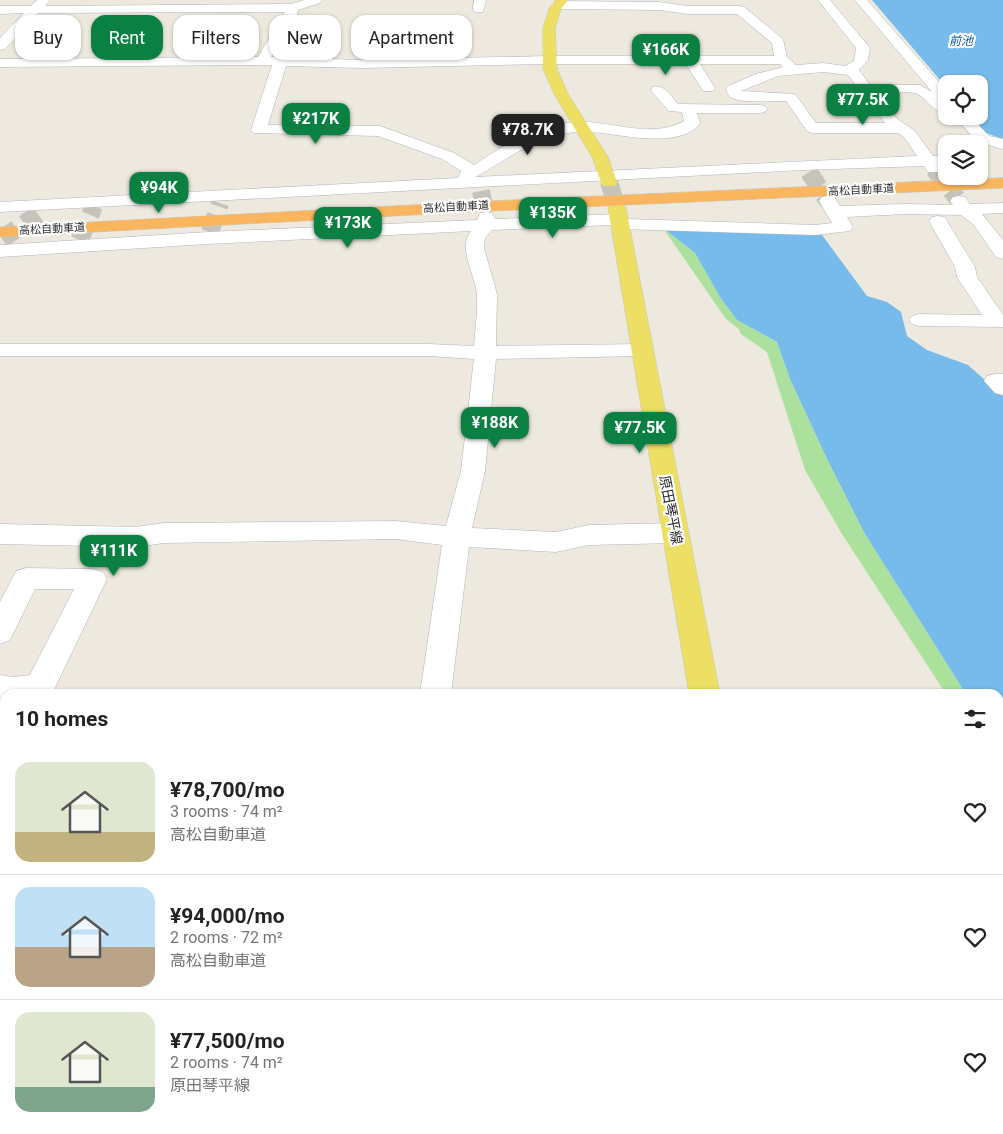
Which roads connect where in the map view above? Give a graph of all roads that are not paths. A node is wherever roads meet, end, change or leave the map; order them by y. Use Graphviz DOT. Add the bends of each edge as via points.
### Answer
graph roads {
  1 [pos="44,0"];
  2 [pos="316,0"];
  3 [pos="824,0"];
  4 [pos="861,0"];
  5 [pos="558,2"];
  6 [pos="161,4"];
  7 [pos="292,8"];
  8 [pos="0,10"];
  9 [pos="35,10"];
  10 [pos="0,46"];
  11 [pos="782,60"];
  12 [pos="231,61"];
  13 [pos="262,61"];
  14 [pos="549,61"];
  15 [pos="691,61"];
  16 [pos="280,62"];
  17 [pos="0,63"];
  18 [pos="846,70"];
  19 [pos="795,71"];
  20 [pos="222,78"];
  21 [pos="708,88"];
  22 [pos="658,90"];
  23 [pos="868,90"];
  24 [pos="938,90"];
  25 [pos="938,104"];
  26 [pos="689,108"];
  27 [pos="799,109"];
  28 [pos="970,125"];
  29 [pos="582,127"];
  30 [pos="902,128"];
  31 [pos="917,144"];
  32 [pos="864,151"];
  33 [pos="1000,153"];
  34 [pos="938,165"];
  35 [pos="938,166"];
  36 [pos="938,166"];
  37 [pos="1003,174"];
  38 [pos="988,175"];
  39 [pos="608,178"];
  40 [pos="474,182"];
  41 [pos="1003,183"];
  42 [pos="0,207"];
  43 [pos="1003,208"];
  44 [pos="967,210"];
  45 [pos="835,213"];
  46 [pos="618,217"];
  47 [pos="0,220"];
  48 [pos="487,221"];
  49 [pos="938,221"];
  50 [pos="1003,221"];
  51 [pos="1,241"];
  52 [pos="1003,253"];
  53 [pos="919,320"];
  54 [pos="999,320"];
  55 [pos="0,350"];
  56 [pos="643,350"];
  57 [pos="485,353"];
  58 [pos="1003,381"];
  59 [pos="1003,388"];
  60 [pos="676,533"];
  61 [pos="0,534"];
  62 [pos="457,537"];
  63 [pos="0,632"];
  64 [pos="34,689"];
  65 [pos="436,689"];
  66 [pos="704,689"];
  1 -- 9 [label="street"];
  2 -- 7 [label="street"];
  3 -- 18 [label="street" via="863,48 860,64 855,69"];
  4 -- 24 [label="street"];
  5 -- 11 [label="street" via="659,6 682,10 740,10 778,42"];
  5 -- 14 [label="main road" via="549,28"];
  6 -- 7 [label="street"];
  6 -- 9 [label="street"];
  7 -- 13 [label="street" via="291,15"];
  8 -- 9 [label="street"];
  9 -- 10 [label="street"];
  11 -- 15 [label="street"];
  11 -- 19 [label="street"];
  12 -- 13 [label="street"];
  12 -- 17 [label="street"];
  12 -- 20 [label="street"];
  13 -- 16 [label="street"];
  14 -- 15 [label="street"];
  14 -- 16 [label="street"];
  14 -- 29 [label="main road" via="554,82"];
  15 -- 21 [label="street"];
  16 -- 40 [label="street" via="259,130 326,125 380,131 448,156"];
  18 -- 19 [label="street" via="820,68"];
  18 -- 23 [label="street" via="853,72"];
  19 -- 27 [label="street" via="753,80 733,89 741,96 790,97"];
  22 -- 26 [label="street" via="674,108"];
  23 -- 25 [label="street" via="920,89"];
  23 -- 30 [label="street" via="891,121"];
  26 -- 27 [label="street" via="725,114 766,114"];
  26 -- 29 [label="street" via="692,123 676,131 651,134"];
  27 -- 30 [label="street" via="812,128"];
  28 -- 33 [label="street"];
  29 -- 39 [label="main road" via="600,156"];
  29 -- 40 [label="street" via="526,140"];
  30 -- 31 [label="street"];
  31 -- 32 [label="street"];
  31 -- 34 [label="street"];
  32 -- 35 [label="street"];
  32 -- 39 [label="street" via="806,168"];
  36 -- 47 [label="highway, 高松自動車道" via="463,197"];
  37 -- 38 [label="highway"];
  39 -- 40 [label="street"];
  40 -- 42 [label="street" via="221,199 95,203 41,209"];
  41 -- 51 [label="highway, 高松自動車道" via="469,207"];
  43 -- 44 [label="street"];
  44 -- 45 [label="street"];
  44 -- 49 [label="street"];
  44 -- 50 [label="street"];
  44 -- 52 [label="street"];
  45 -- 46 [label="street" via="814,230"];
  45 -- 49 [label="street" via="903,221"];
  46 -- 48 [label="street"];
  46 -- 56 [label="main road, 原田琴平線"];
  48 -- 51 [label="street" via="79,243"];
  48 -- 57 [label="street" via="476,237 475,248 487,294"];
  49 -- 54 [label="street" via="965,267 967,277"];
  53 -- 54 [label="street"];
  55 -- 57 [label="street" via="429,350"];
  56 -- 57 [label="street"];
  56 -- 60 [label="main road, 原田琴平線"];
  57 -- 62 [label="street" via="473,471"];
  58 -- 59 [label="street" via="995,381"];
  60 -- 62 [label="street" via="590,535 556,542"];
  60 -- 66 [label="main road, 原田琴平線"];
  61 -- 62 [label="street" via="136,537 164,533 396,530"];
  62 -- 65 [label="street"];
  63 -- 64 [label="street" via="26,578 92,579 40,687"];
}
